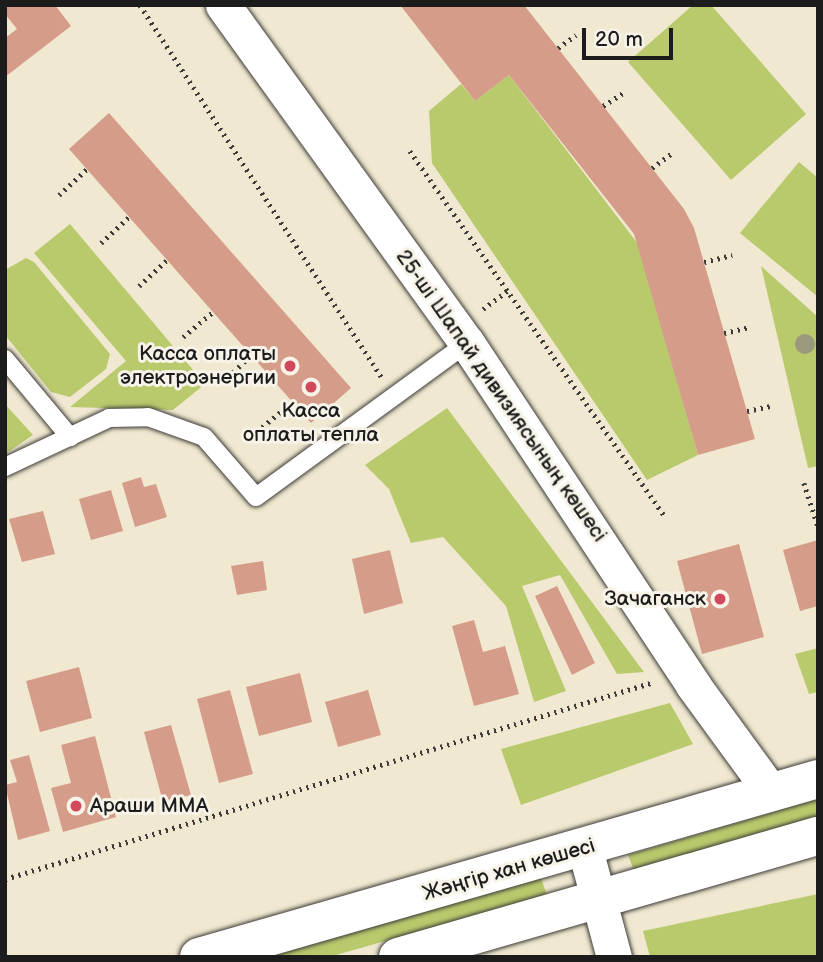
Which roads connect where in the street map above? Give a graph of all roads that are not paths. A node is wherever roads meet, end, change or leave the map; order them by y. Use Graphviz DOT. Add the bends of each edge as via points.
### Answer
graph roads {
  1 [pos="223,5"];
  2 [pos="467,343"];
  3 [pos="5,359"];
  4 [pos="70,437"];
  5 [pos="5,467"];
  6 [pos="818,779"];
  7 [pos="771,792"];
  8 [pos="818,836"];
  9 [pos="585,849"];
  10 [pos="600,901"];
  11 [pos="217,954"];
  12 [pos="398,957"];
  13 [pos="614,957"];
  1 -- 2 [label="street, 25-ші Шапай дивизиясының көшесі"];
  2 -- 4 [label="lane" via="256,497 223,453 204,437 176,424 126,415"];
  2 -- 7 [label="street, 25-ші Шапай дивизиясының көшесі" via="685,673"];
  3 -- 4 [label="lane"];
  4 -- 5 [label="lane"];
  6 -- 7 [label="main road, Жәңгір хан көшесі"];
  7 -- 9 [label="main road, Жәңгір хан көшесі"];
  8 -- 10 [label="main road"];
  9 -- 10 [label="street"];
  9 -- 11 [label="main road, Жәңгір хан көшесі"];
  10 -- 12 [label="main road"];
  10 -- 13 [label="street"];
}
